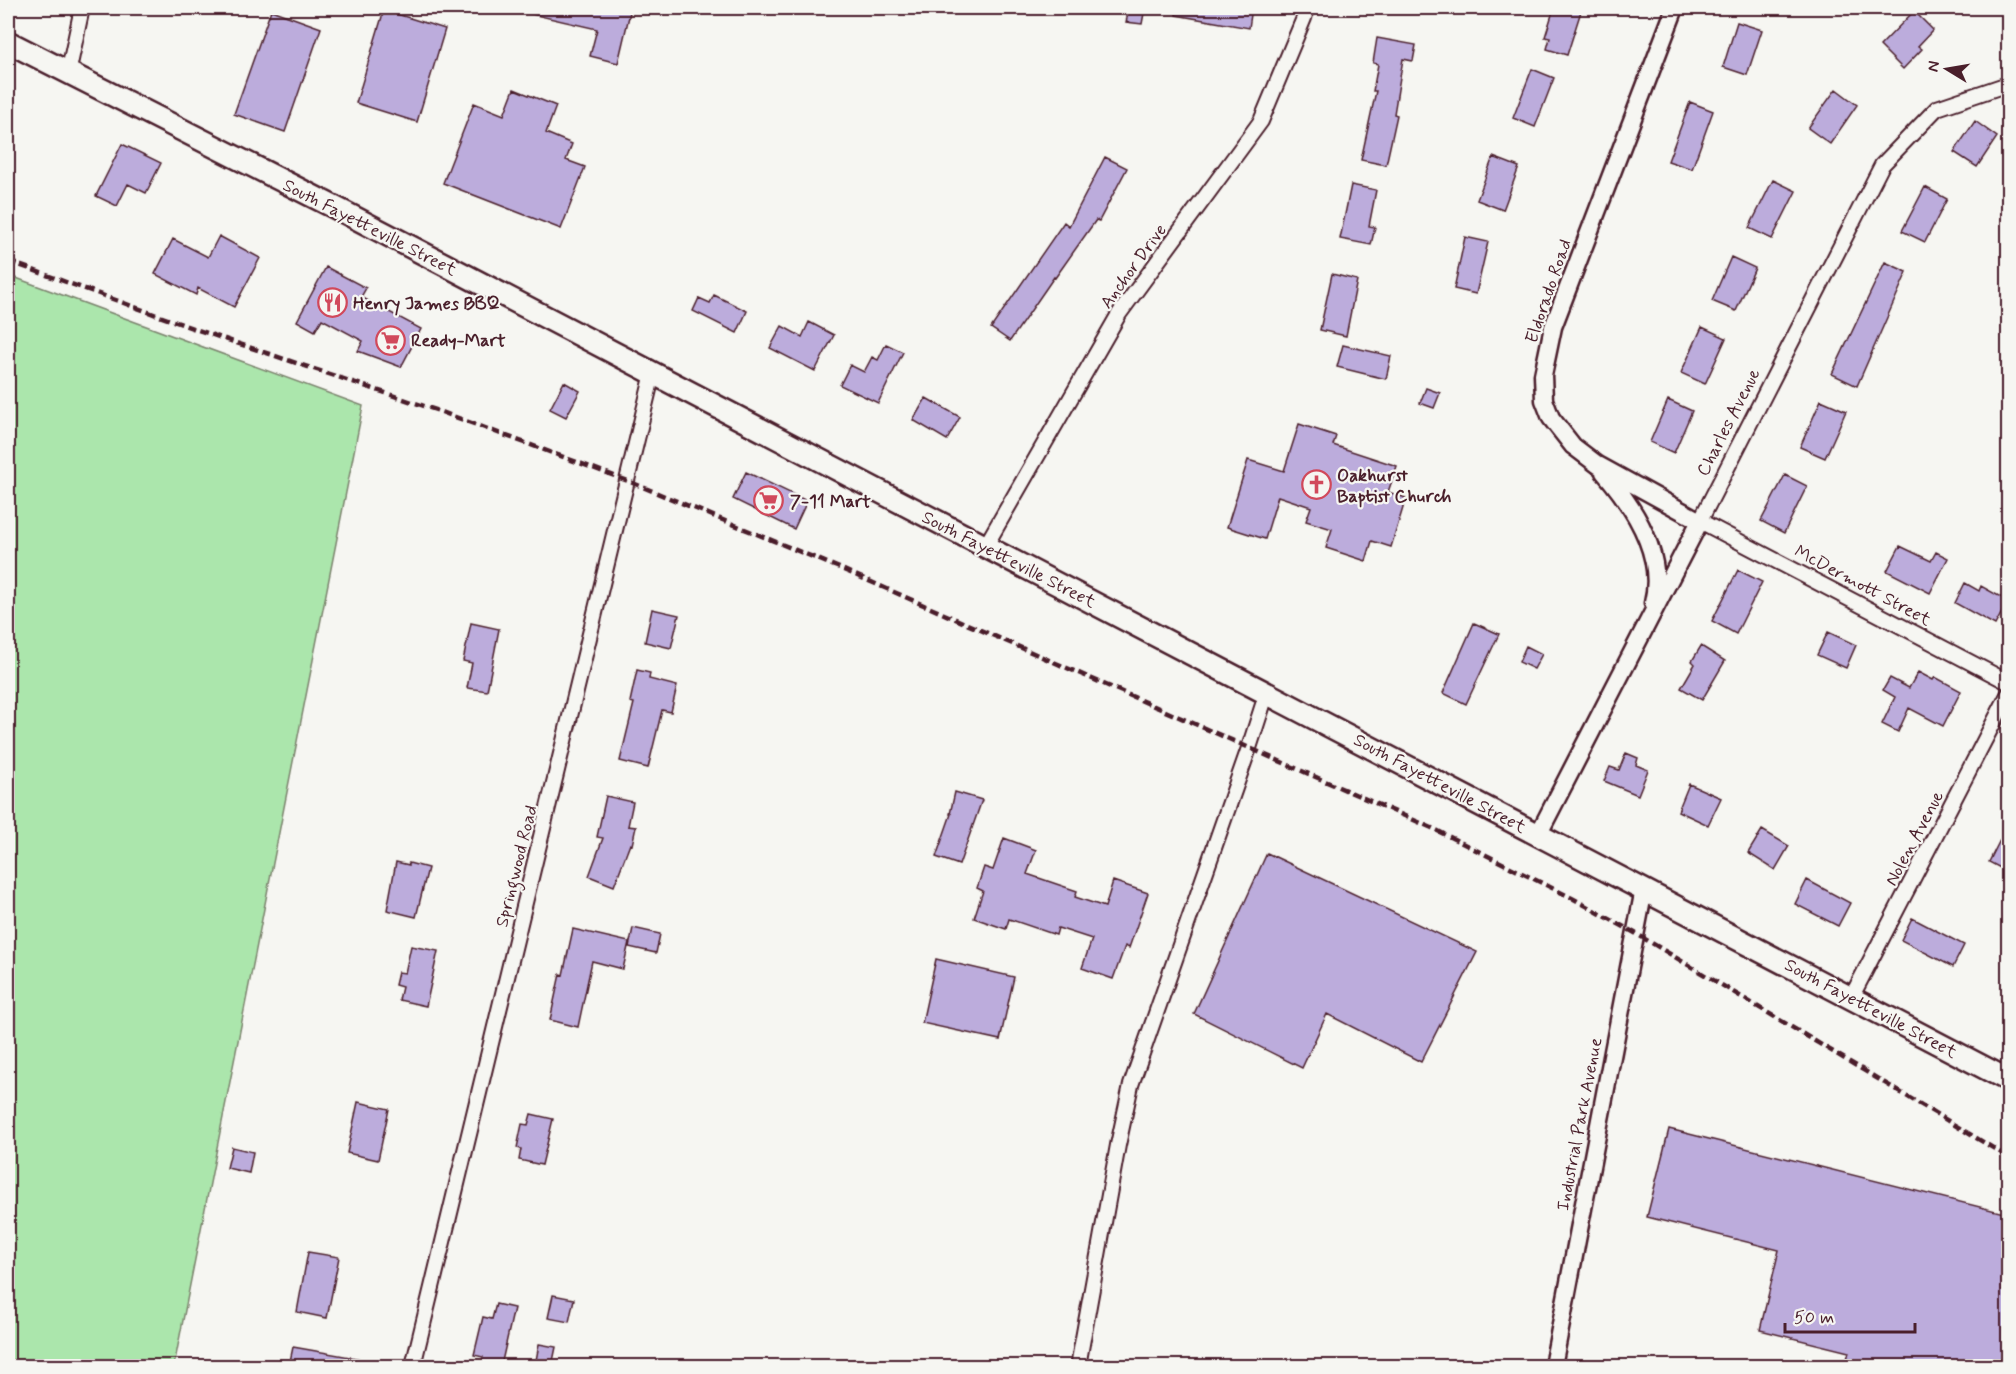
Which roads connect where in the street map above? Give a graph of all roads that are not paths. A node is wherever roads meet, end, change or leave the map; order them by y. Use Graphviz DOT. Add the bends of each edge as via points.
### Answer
graph roads {
  1 [pos="82,8"];
  2 [pos="1306,8"];
  3 [pos="1675,8"];
  4 [pos="8,42"];
  5 [pos="68,74"];
  6 [pos="2008,84"];
  7 [pos="653,373"];
  8 [pos="1598,465"];
  9 [pos="1700,521"];
  10 [pos="985,547"];
  11 [pos="1649,621"];
  12 [pos="2008,682"];
  13 [pos="1267,692"];
  14 [pos="2008,695"];
  15 [pos="1538,835"];
  16 [pos="1644,889"];
  17 [pos="1851,998"];
  18 [pos="2008,1080"];
  19 [pos="412,1366"];
  20 [pos="1078,1366"];
  21 [pos="1553,1366"];
  1 -- 5 [label="street"];
  2 -- 10 [label="street, Anchor Drive" via="1261,121 1119,314"];
  3 -- 8 [label="street, Eldorado Road" via="1553,327 1543,375 1544,400 1551,418 1573,446"];
  4 -- 5 [label="main road, South Fayetteville Street"];
  5 -- 7 [label="main road, South Fayetteville Street"];
  6 -- 9 [label="street, Charles Avenue" via="1937,108 1882,165"];
  7 -- 10 [label="main road, South Fayetteville Street"];
  7 -- 19 [label="street, Springwood Road"];
  8 -- 9 [label="street, Eldorado Road"];
  8 -- 11 [label="street" via="1623,494 1643,529 1656,591"];
  9 -- 11 [label="street, Charles Avenue"];
  9 -- 12 [label="street, McDermott Street"];
  10 -- 13 [label="main road, South Fayetteville Street"];
  11 -- 15 [label="street, Charles Avenue"];
  13 -- 15 [label="main road, South Fayetteville Street"];
  13 -- 20 [label="street" via="1131,1085"];
  14 -- 17 [label="street, Nolen Avenue"];
  15 -- 16 [label="main road, South Fayetteville Street"];
  16 -- 17 [label="main road, South Fayetteville Street"];
  16 -- 21 [label="street, Industrial Park Avenue"];
  17 -- 18 [label="main road, South Fayetteville Street"];
}
